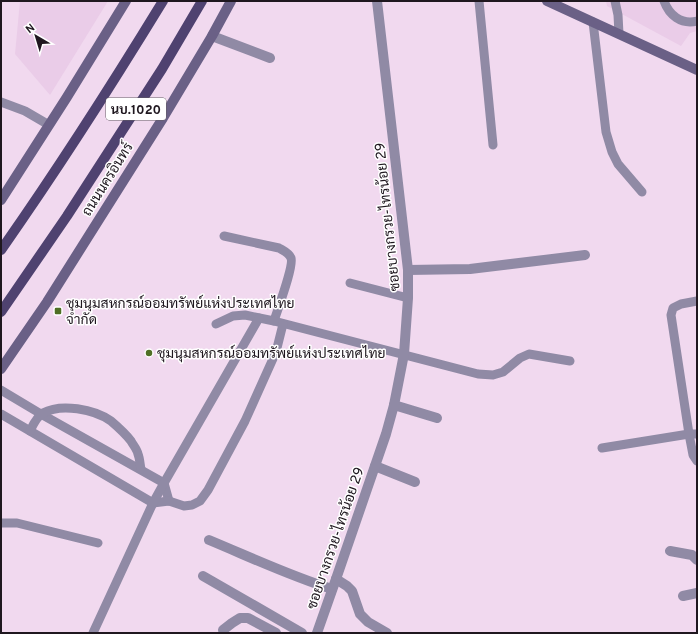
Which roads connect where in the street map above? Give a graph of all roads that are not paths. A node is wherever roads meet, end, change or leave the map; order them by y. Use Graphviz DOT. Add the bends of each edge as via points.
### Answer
graph roads {
  1 [pos="126,1"];
  2 [pos="163,1"];
  3 [pos="202,1"];
  4 [pos="231,1"];
  5 [pos="377,1"];
  6 [pos="479,1"];
  7 [pos="547,1"];
  8 [pos="615,1"];
  9 [pos="664,1"];
  10 [pos="697,21"];
  11 [pos="593,22"];
  12 [pos="619,34"];
  13 [pos="212,36"];
  14 [pos="270,58"];
  15 [pos="697,70"];
  16 [pos="1,102"];
  17 [pos="49,125"];
  18 [pos="493,145"];
  19 [pos="642,192"];
  20 [pos="1,200"];
  21 [pos="224,236"];
  22 [pos="1,250"];
  23 [pos="585,255"];
  24 [pos="408,270"];
  25 [pos="350,283"];
  26 [pos="408,298"];
  27 [pos="697,301"];
  28 [pos="1,312"];
  29 [pos="258,318"];
  30 [pos="274,321"];
  31 [pos="216,324"];
  32 [pos="283,324"];
  33 [pos="404,354"];
  34 [pos="570,361"];
  35 [pos="1,369"];
  36 [pos="1,390"];
  37 [pos="394,405"];
  38 [pos="1,414"];
  39 [pos="41,414"];
  40 [pos="437,418"];
  41 [pos="30,431"];
  42 [pos="693,434"];
  43 [pos="602,448"];
  44 [pos="697,461"];
  45 [pos="375,466"];
  46 [pos="141,470"];
  47 [pos="415,482"];
  48 [pos="164,483"];
  49 [pos="169,501"];
  50 [pos="153,503"];
  51 [pos="1,523"];
  52 [pos="209,540"];
  53 [pos="98,543"];
  54 [pos="670,551"];
  55 [pos="697,560"];
  56 [pos="203,576"];
  57 [pos="334,584"];
  58 [pos="697,593"];
  59 [pos="683,596"];
  60 [pos="223,630"];
  61 [pos="93,633"];
  62 [pos="276,633"];
  63 [pos="302,633"];
  64 [pos="317,633"];
  65 [pos="387,633"];
  1 -- 17 [label="main road"];
  2 -- 22 [label="main road, นบ.1020" via="36,201"];
  3 -- 28 [label="main road, ถนนนครอินทร์ / นบ.1020" via="162,69"];
  4 -- 13 [label="main road, ถนนนครอินทร์ / นบ.1020"];
  5 -- 24 [label="street, ซอยบางกรวย-ไทรน้อย 29"];
  6 -- 18 [label="lane"];
  7 -- 11 [label="main road"];
  8 -- 12 [label="lane"];
  9 -- 10 [label="lane" via="674,17 682,22"];
  11 -- 12 [label="main road"];
  11 -- 19 [label="lane" via="606,132 618,164"];
  12 -- 15 [label="main road"];
  13 -- 14 [label="street"];
  13 -- 35 [label="main road, ถนนนครอินทร์ / นบ.1020" via="51,296"];
  16 -- 17 [label="lane" via="25,111"];
  17 -- 20 [label="main road"];
  21 -- 30 [label="lane" via="279,248 290,257 292,262"];
  23 -- 24 [label="street" via="470,269"];
  24 -- 26 [label="street, ซอยบางกรวย-ไทรน้อย 29"];
  25 -- 26 [label="lane"];
  26 -- 33 [label="street, ซอยบางกรวย-ไทรน้อย 29"];
  27 -- 42 [label="lane" via="673,308 671,315"];
  29 -- 30 [label="lane"];
  29 -- 31 [label="lane" via="233,316"];
  29 -- 48 [label="lane"];
  30 -- 32 [label="lane"];
  32 -- 33 [label="lane"];
  32 -- 49 [label="lane" via="276,352 262,385 208,490 200,501 192,505 184,506"];
  33 -- 34 [label="lane" via="478,374 493,375 503,372 529,354"];
  33 -- 37 [label="street, ซอยบางกรวย-ไทรน้อย 29"];
  36 -- 39 [label="lane"];
  37 -- 40 [label="street"];
  37 -- 45 [label="street, ซอยบางกรวย-ไทรน้อย 29"];
  38 -- 41 [label="lane"];
  39 -- 41 [label="lane"];
  39 -- 46 [label="lane"];
  39 -- 46 [label="lane" via="53,409 71,408 110,420 133,444"];
  41 -- 50 [label="lane"];
  42 -- 43 [label="lane"];
  42 -- 44 [label="lane" via="693,455"];
  45 -- 47 [label="street"];
  45 -- 57 [label="street, ซอยบางกรวย-ไทรน้อย 29"];
  46 -- 48 [label="lane"];
  48 -- 49 [label="lane"];
  48 -- 50 [label="lane"];
  49 -- 50 [label="lane"];
  50 -- 61 [label="lane"];
  51 -- 53 [label="lane" via="18,523"];
  52 -- 57 [label="street" via="312,582"];
  54 -- 55 [label="street" via="692,556"];
  56 -- 63 [label="street"];
  57 -- 64 [label="street, ซอยบางกรวย-ไทรน้อย 29"];
  57 -- 65 [label="street" via="347,586 352,591 360,614"];
  58 -- 59 [label="street"];
  60 -- 62 [label="street" via="240,618 248,618"];
}
